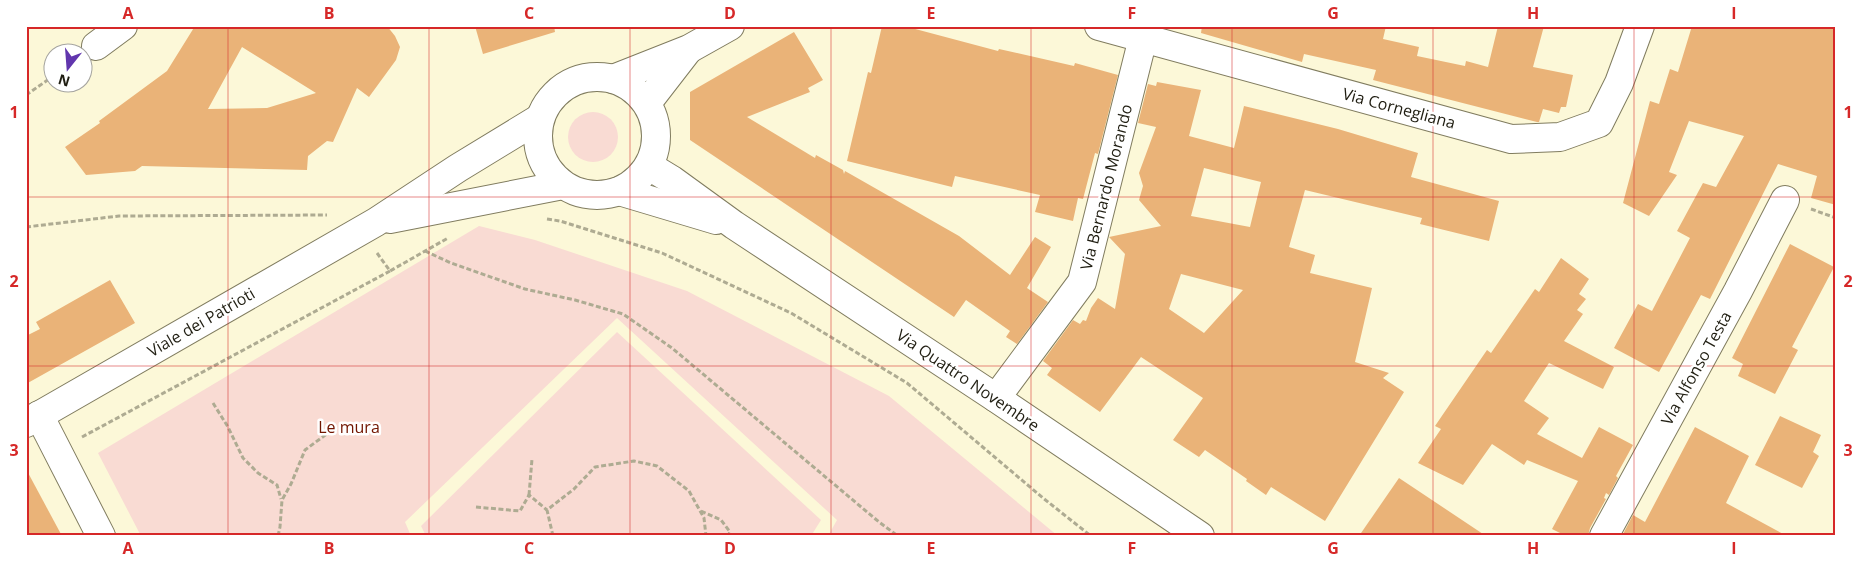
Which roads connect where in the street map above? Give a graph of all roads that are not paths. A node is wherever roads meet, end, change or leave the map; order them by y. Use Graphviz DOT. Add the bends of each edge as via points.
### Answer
graph roads {
  1 [pos="123,26"];
  2 [pos="730,26"];
  3 [pos="1099,26"];
  4 [pos="1640,26"];
  5 [pos="1143,38"];
  6 [pos="96,46"];
  7 [pos="689,49"];
  8 [pos="613,79"];
  9 [pos="647,103"];
  10 [pos="540,118"];
  11 [pos="649,166"];
  12 [pos="563,185"];
  13 [pos="619,192"];
  14 [pos="1785,200"];
  15 [pos="376,222"];
  16 [pos="734,225"];
  17 [pos="996,398"];
  18 [pos="33,419"];
  19 [pos="101,536"];
  20 [pos="1200,536"];
  21 [pos="1604,536"];
  1 -- 6 [label="main road"];
  2 -- 7 [label="main road"];
  3 -- 5 [label="main road, Via Cornegliana"];
  4 -- 5 [label="main road, Via Cornegliana" via="1619,83 1599,123 1560,137 1540,138 1511,138"];
  5 -- 17 [label="main road, Via Bernardo Morando" via="1082,282"];
  7 -- 8 [label="main road"];
  7 -- 9 [label="main road"];
  8 -- 9 [label="main road, Viale dei Patrioti" via="626,84"];
  8 -- 10 [label="main road, Viale dei Patrioti" via="595,76 561,88 548,102"];
  9 -- 11 [label="main road, Viale dei Patrioti" via="657,134"];
  10 -- 12 [label="main road, Viale dei Patrioti" via="537,136 540,157 549,172"];
  10 -- 15 [label="main road, Viale dei Patrioti"];
  11 -- 13 [label="main road, Viale dei Patrioti" via="636,181"];
  11 -- 16 [label="main road, Via Quattro Novembre"];
  12 -- 13 [label="main road, Viale dei Patrioti" via="581,194 600,196"];
  12 -- 15 [label="main road, Viale dei Patrioti"];
  13 -- 16 [label="main road, Via Quattro Novembre"];
  14 -- 21 [label="main road, Via Alfonso Testa"];
  15 -- 18 [label="main road, Viale dei Patrioti"];
  16 -- 17 [label="main road, Via Quattro Novembre"];
  17 -- 20 [label="main road, Via Quattro Novembre"];
  18 -- 19 [label="main road" via="57,450"];
}
